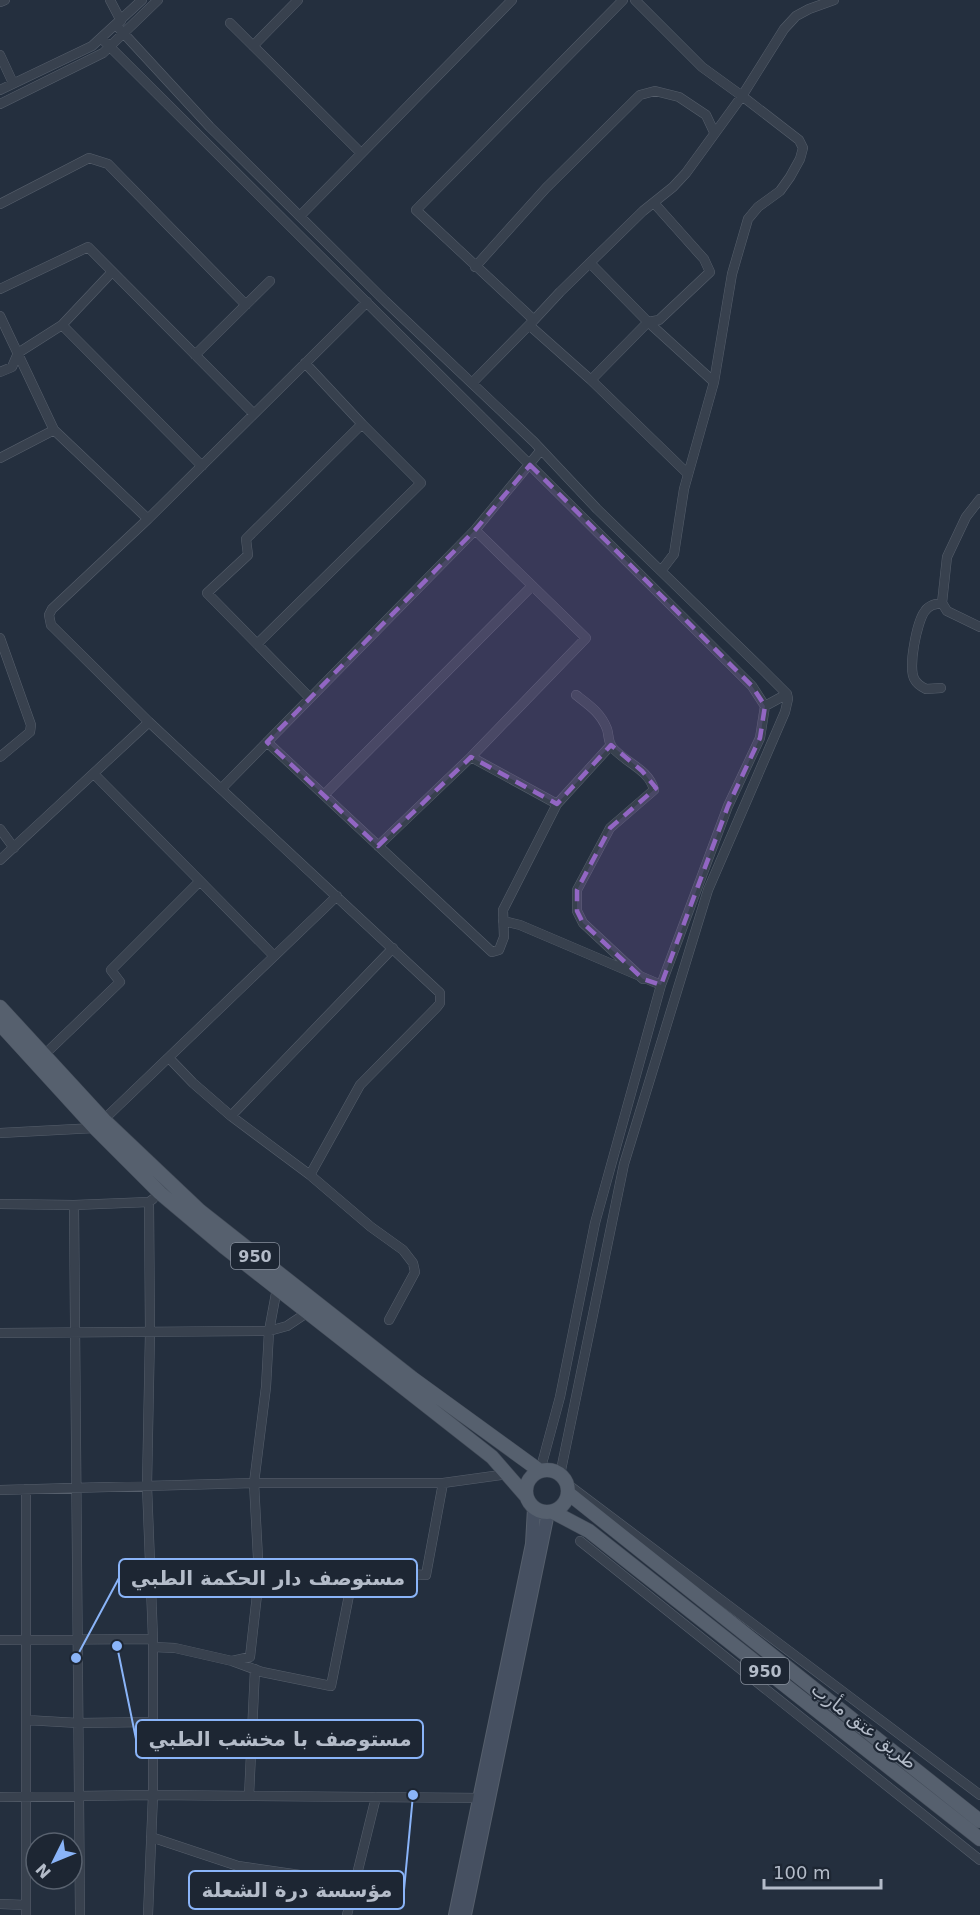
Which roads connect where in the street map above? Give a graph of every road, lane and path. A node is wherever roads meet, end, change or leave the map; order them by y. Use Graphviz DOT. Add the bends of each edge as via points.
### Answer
graph roads {
  1 [pos="5,0"];
  2 [pos="110,0"];
  3 [pos="142,0"];
  4 [pos="158,0"];
  5 [pos="298,0"];
  6 [pos="512,0"];
  7 [pos="622,0"];
  8 [pos="635,0"];
  9 [pos="834,0"];
  10 [pos="0,2"];
  11 [pos="118,23"];
  12 [pos="230,23"];
  13 [pos="124,34"];
  14 [pos="102,39"];
  15 [pos="253,46"];
  16 [pos="110,47"];
  17 [pos="0,55"];
  18 [pos="13,83"];
  19 [pos="0,90"];
  20 [pos="742,96"];
  21 [pos="0,104"];
  22 [pos="714,132"];
  23 [pos="361,153"];
  24 [pos="654,203"];
  25 [pos="0,204"];
  26 [pos="300,216"];
  27 [pos="590,263"];
  28 [pos="475,267"];
  29 [pos="112,272"];
  30 [pos="270,281"];
  31 [pos="369,285"];
  32 [pos="0,289"];
  33 [pos="364,299"];
  34 [pos="246,305"];
  35 [pos="0,316"];
  36 [pos="648,322"];
  37 [pos="532,323"];
  38 [pos="62,325"];
  39 [pos="18,353"];
  40 [pos="195,354"];
  41 [pos="305,363"];
  42 [pos="0,372"];
  43 [pos="591,380"];
  44 [pos="473,382"];
  45 [pos="714,382"];
  46 [pos="254,414"];
  47 [pos="362,424"];
  48 [pos="54,430"];
  49 [pos="541,450"];
  50 [pos="0,459"];
  51 [pos="530,465"];
  52 [pos="202,466"];
  53 [pos="688,474"];
  54 [pos="980,500"];
  55 [pos="597,509"];
  56 [pos="148,519"];
  57 [pos="586,520"];
  58 [pos="475,530"];
  59 [pos="661,570"];
  60 [pos="532,586"];
  61 [pos="942,603"];
  62 [pos="696,605"];
  63 [pos="684,618"];
  64 [pos="980,627"];
  65 [pos="0,638"];
  66 [pos="257,644"];
  67 [pos="941,688"];
  68 [pos="787,694"];
  69 [pos="576,695"];
  70 [pos="310,698"];
  71 [pos="765,706"];
  72 [pos="149,722"];
  73 [pos="267,742"];
  74 [pos="611,745"];
  75 [pos="0,757"];
  76 [pos="471,757"];
  77 [pos="94,774"];
  78 [pos="221,789"];
  79 [pos="324,795"];
  80 [pos="557,804"];
  81 [pos="0,829"];
  82 [pos="378,846"];
  83 [pos="14,848"];
  84 [pos="0,860"];
  85 [pos="200,881"];
  86 [pos="337,896"];
  87 [pos="503,921"];
  88 [pos="393,948"];
  89 [pos="274,956"];
  90 [pos="667,974"];
  91 [pos="643,979"];
  92 [pos="681,979"];
  93 [pos="661,985"];
  94 [pos="0,1007"];
  95 [pos="0,1024"];
  96 [pos="44,1055"];
  97 [pos="169,1058"];
  98 [pos="231,1116"];
  99 [pos="99,1124"];
  100 [pos="0,1133"];
  101 [pos="310,1176"];
  102 [pos="160,1193"];
  103 [pos="148,1202"];
  104 [pos="0,1204"];
  105 [pos="74,1205"];
  106 [pos="280,1283"];
  107 [pos="308,1312"];
  108 [pos="389,1320"];
  109 [pos="269,1331"];
  110 [pos="75,1332"];
  111 [pos="150,1332"];
  112 [pos="0,1333"];
  113 [pos="540,1471"];
  114 [pos="508,1474"];
  115 [pos="254,1483"];
  116 [pos="443,1483"];
  117 [pos="565,1483"];
  118 [pos="147,1486"];
  119 [pos="77,1487"];
  120 [pos="26,1489"];
  121 [pos="0,1490"];
  122 [pos="526,1496"];
  123 [pos="534,1508"];
  124 [pos="551,1512"];
  125 [pos="580,1541"];
  126 [pos="78,1638"];
  127 [pos="26,1639"];
  128 [pos="0,1640"];
  129 [pos="153,1643"];
  130 [pos="232,1661"];
  131 [pos="255,1669"];
  132 [pos="26,1720"];
  133 [pos="153,1722"];
  134 [pos="78,1723"];
  135 [pos="153,1795"];
  136 [pos="980,1795"];
  137 [pos="78,1796"];
  138 [pos="249,1796"];
  139 [pos="0,1797"];
  140 [pos="26,1797"];
  141 [pos="376,1797"];
  142 [pos="485,1798"];
  143 [pos="980,1821"];
  144 [pos="151,1837"];
  145 [pos="980,1839"];
  146 [pos="980,1860"];
  147 [pos="355,1883"];
  148 [pos="0,1904"];
  149 [pos="26,1910"];
  150 [pos="80,1915"];
  151 [pos="148,1915"];
  152 [pos="347,1915"];
  153 [pos="455,1915"];
  154 [pos="465,1915"];
  1 -- 10 [label="street"];
  2 -- 11 [label="street"];
  3 -- 11 [label="street"];
  4 -- 13 [label="street"];
  5 -- 15 [label="street"];
  6 -- 23 [label="street"];
  7 -- 28 [label="street" via="416,210"];
  8 -- 20 [label="street" via="702,68"];
  9 -- 20 [label="street" via="796,16 784,28"];
  11 -- 13 [label="street"];
  11 -- 14 [label="street"];
  12 -- 15 [label="street"];
  13 -- 16 [label="street"];
  13 -- 26 [label="street"];
  14 -- 16 [label="street"];
  14 -- 18 [label="street"];
  15 -- 23 [label="street"];
  16 -- 21 [label="street"];
  16 -- 33 [label="street"];
  17 -- 18 [label="street"];
  18 -- 19 [label="street"];
  20 -- 22 [label="street"];
  20 -- 45 [label="street" via="798,140 802,148 800,159 780,191 748,219 732,274"];
  22 -- 24 [label="street" via="686,173"];
  22 -- 28 [label="street" via="706,115 679,97 655,91 639,94"];
  23 -- 26 [label="street"];
  24 -- 27 [label="street"];
  24 -- 36 [label="street" via="711,272 659,320"];
  25 -- 34 [label="street" via="89,158 108,164"];
  26 -- 31 [label="street"];
  27 -- 36 [label="street"];
  27 -- 37 [label="street"];
  28 -- 37 [label="street"];
  29 -- 32 [label="street" via="88,247"];
  29 -- 38 [label="street"];
  29 -- 40 [label="street"];
  30 -- 34 [label="street"];
  31 -- 33 [label="street"];
  31 -- 44 [label="street"];
  33 -- 41 [label="street"];
  33 -- 51 [label="street"];
  34 -- 40 [label="street"];
  35 -- 39 [label="street"];
  36 -- 43 [label="street"];
  36 -- 45 [label="street"];
  37 -- 43 [label="street"];
  37 -- 44 [label="street"];
  38 -- 39 [label="street"];
  38 -- 52 [label="street"];
  39 -- 42 [label="street" via="12,367"];
  39 -- 48 [label="street"];
  40 -- 46 [label="street"];
  41 -- 46 [label="street"];
  41 -- 47 [label="street"];
  43 -- 53 [label="street"];
  44 -- 49 [label="street"];
  45 -- 53 [label="street"];
  46 -- 52 [label="street"];
  47 -- 66 [label="street" via="246,539 248,555 207,593"];
  47 -- 66 [label="street" via="421,483"];
  48 -- 50 [label="street"];
  48 -- 56 [label="street"];
  49 -- 51 [label="street"];
  49 -- 55 [label="street"];
  51 -- 57 [label="street"];
  51 -- 58 [label="street"];
  52 -- 56 [label="street"];
  53 -- 59 [label="street" via="674,554"];
  54 -- 61 [label="street" via="966,517 947,557"];
  55 -- 57 [label="street"];
  55 -- 59 [label="street"];
  56 -- 72 [label="street" via="52,609 48,620"];
  57 -- 63 [label="street"];
  58 -- 60 [label="street"];
  58 -- 70 [label="street"];
  59 -- 62 [label="street"];
  60 -- 76 [label="street" via="586,638"];
  60 -- 79 [label="street"];
  61 -- 64 [label="street" via="947,611"];
  61 -- 67 [label="street" via="925,611 911,668 914,680 926,689"];
  62 -- 63 [label="street"];
  62 -- 68 [label="street"];
  63 -- 71 [label="street" via="752,686"];
  65 -- 75 [label="street" via="31,725 30,732"];
  66 -- 70 [label="street"];
  68 -- 71 [label="street"];
  68 -- 92 [label="street" via="785,712 708,890"];
  69 -- 74 [label="street" via="597,712"];
  70 -- 73 [label="street"];
  71 -- 90 [label="street" via="760,738 728,806"];
  72 -- 77 [label="street"];
  72 -- 78 [label="street"];
  73 -- 78 [label="street"];
  73 -- 79 [label="street"];
  74 -- 80 [label="street"];
  74 -- 91 [label="street" via="642,771 654,790 610,828 577,890 577,911 583,923"];
  76 -- 80 [label="street"];
  76 -- 82 [label="street"];
  77 -- 83 [label="street"];
  77 -- 85 [label="street"];
  78 -- 86 [label="street"];
  79 -- 82 [label="street"];
  80 -- 87 [label="street" via="503,910"];
  81 -- 83 [label="street"];
  82 -- 87 [label="street" via="492,952 502,944"];
  83 -- 84 [label="street"];
  85 -- 89 [label="street"];
  85 -- 96 [label="street" via="111,970 120,982"];
  86 -- 88 [label="street"];
  86 -- 89 [label="street"];
  87 -- 91 [label="street"];
  88 -- 98 [label="street"];
  88 -- 101 [label="street" via="440,993 440,1003 360,1085"];
  89 -- 97 [label="street"];
  90 -- 92 [label="street"];
  90 -- 93 [label="street"];
  91 -- 93 [label="street"];
  92 -- 117 [label="street" via="624,1164"];
  93 -- 113 [label="street" via="595,1222 560,1397"];
  94 -- 96 [label="main road, 950"];
  95 -- 99 [label="main road, 950 / 950"];
  96 -- 99 [label="main road, 950"];
  97 -- 98 [label="street"];
  97 -- 99 [label="street"];
  98 -- 101 [label="street"];
  99 -- 100 [label="street"];
  99 -- 102 [label="main road, 950 / 950"];
  99 -- 106 [label="main road, 950"];
  101 -- 108 [label="street" via="403,1250 413,1263 415,1272"];
  102 -- 103 [label="street"];
  102 -- 106 [label="main road, 950 / 950"];
  103 -- 105 [label="street"];
  103 -- 111 [label="street"];
  104 -- 105 [label="street"];
  105 -- 110 [label="street"];
  106 -- 107 [label="main road, 950 / 950"];
  106 -- 109 [label="street"];
  106 -- 113 [label="main road, 950"];
  107 -- 109 [label="street" via="287,1326"];
  107 -- 114 [label="main road, 950 / 950" via="492,1457"];
  109 -- 111 [label="street"];
  109 -- 115 [label="street"];
  110 -- 111 [label="street"];
  110 -- 112 [label="street"];
  110 -- 119 [label="street"];
  111 -- 118 [label="street"];
  113 -- 117 [label="main road" via="550,1471"];
  113 -- 122 [label="main road" via="528,1481"];
  114 -- 116 [label="street"];
  114 -- 122 [label="main road, 950 / 950"];
  115 -- 116 [label="street"];
  115 -- 118 [label="street"];
  115 -- 130 [label="street" via="260,1577 250,1657"];
  116 -- 131 [label="street" via="426,1575 369,1572 352,1580 331,1686"];
  117 -- 124 [label="main road" via="565,1502"];
  117 -- 136 [label="street"];
  117 -- 143 [label="main road, طريق عتق مأرب / 950"];
  118 -- 119 [label="street"];
  118 -- 129 [label="street"];
  119 -- 120 [label="street"];
  119 -- 126 [label="street"];
  120 -- 121 [label="street"];
  120 -- 127 [label="street"];
  122 -- 123 [label="main road"];
  123 -- 124 [label="main road"];
  123 -- 142 [label="main road" via="532,1544"];
  124 -- 142 [label="main road"];
  124 -- 145 [label="main road, طريق عتق مأرب / 950" via="590,1531"];
  125 -- 146 [label="street"];
  126 -- 127 [label="street"];
  126 -- 129 [label="street"];
  126 -- 134 [label="street"];
  127 -- 128 [label="street"];
  127 -- 132 [label="street"];
  129 -- 130 [label="street"];
  129 -- 133 [label="street"];
  130 -- 131 [label="street"];
  131 -- 138 [label="street"];
  132 -- 134 [label="street"];
  132 -- 140 [label="street"];
  133 -- 134 [label="street"];
  133 -- 135 [label="street"];
  134 -- 137 [label="street"];
  135 -- 137 [label="street"];
  135 -- 138 [label="street"];
  135 -- 144 [label="street"];
  137 -- 140 [label="street"];
  137 -- 150 [label="street"];
  138 -- 141 [label="street"];
  139 -- 140 [label="street"];
  140 -- 149 [label="street"];
  141 -- 142 [label="street"];
  141 -- 147 [label="street"];
  142 -- 153 [label="main road"];
  142 -- 154 [label="main road"];
  144 -- 147 [label="street" via="238,1866"];
  144 -- 151 [label="street"];
  147 -- 152 [label="street"];
  148 -- 149 [label="street"];
}
